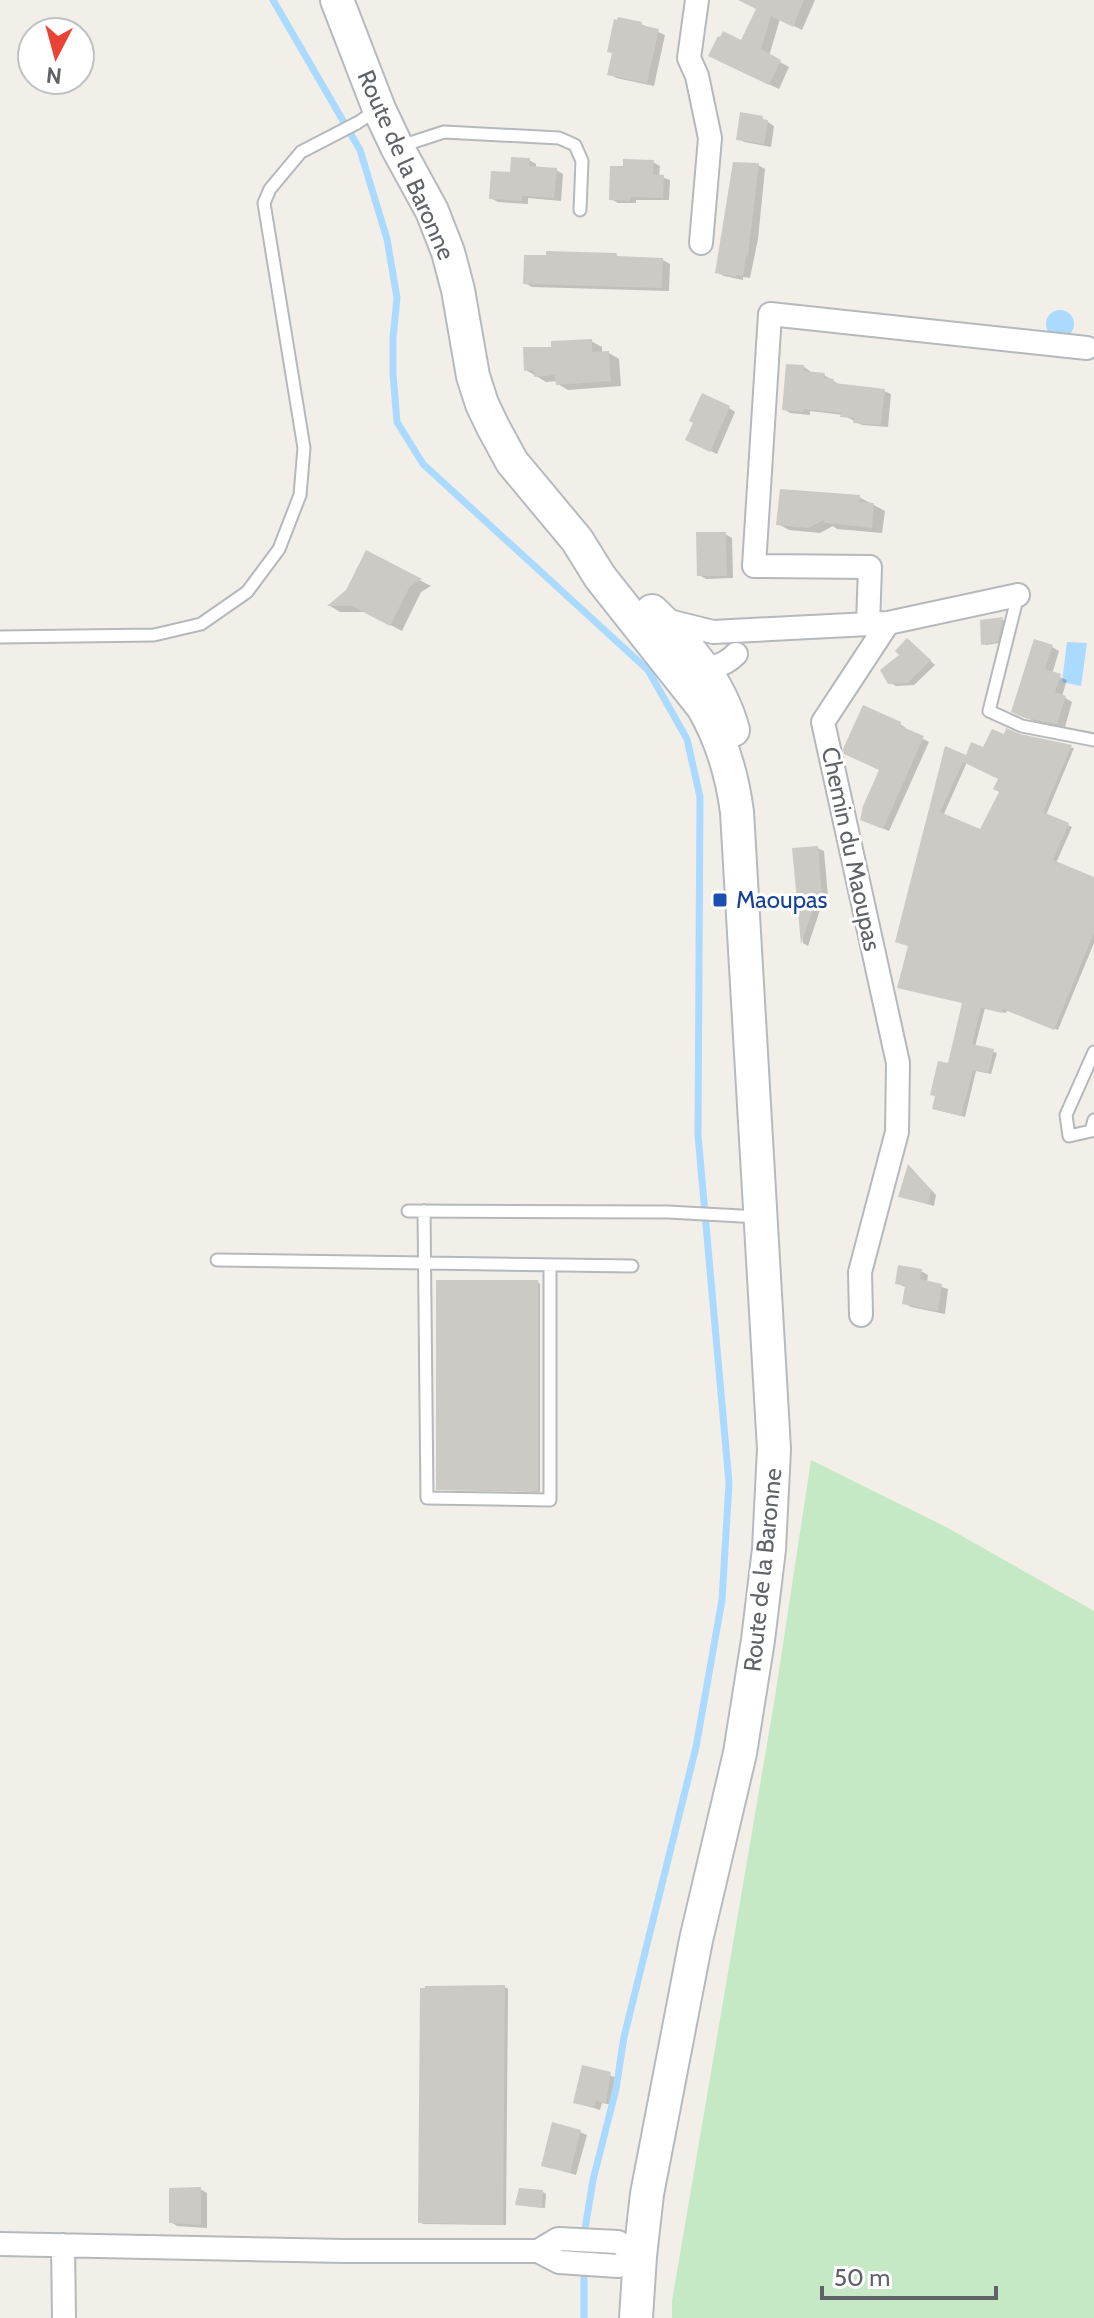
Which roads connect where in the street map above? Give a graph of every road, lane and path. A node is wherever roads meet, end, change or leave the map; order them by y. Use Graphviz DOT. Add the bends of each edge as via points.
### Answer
graph roads {
  1 [pos="337,0"];
  2 [pos="697,0"];
  3 [pos="368,116"];
  4 [pos="397,147"];
  5 [pos="580,210"];
  6 [pos="701,243"];
  7 [pos="1091,349"];
  8 [pos="1018,595"];
  9 [pos="647,618"];
  10 [pos="878,624"];
  11 [pos="770,630"];
  12 [pos="0,637"];
  13 [pos="736,654"];
  14 [pos="701,664"];
  15 [pos="726,708"];
  16 [pos="1094,740"];
  17 [pos="737,812"];
  18 [pos="1094,1052"];
  19 [pos="1094,1120"];
  20 [pos="408,1211"];
  21 [pos="424,1211"];
  22 [pos="762,1217"];
  23 [pos="217,1260"];
  24 [pos="425,1263"];
  25 [pos="550,1265"];
  26 [pos="632,1266"];
  27 [pos="861,1315"];
  28 [pos="0,2244"];
  29 [pos="63,2245"];
  30 [pos="640,2256"];
  31 [pos="64,2318"];
  32 [pos="636,2318"];
  1 -- 3 [label="main road, Route de la Baronne"];
  2 -- 6 [label="street" via="689,58 710,138"];
  3 -- 4 [label="main road, Route de la Baronne"];
  3 -- 12 [label="lane" via="301,152 264,203 304,448 300,495 279,549 247,592 201,624 154,635"];
  4 -- 5 [label="lane" via="444,132 559,138 575,145 582,161"];
  4 -- 9 [label="main road, Route de la Baronne" via="448,252 473,376 512,462 577,540 600,577"];
  7 -- 10 [label="street" via="770,314 754,566 870,567"];
  8 -- 10 [label="street"];
  8 -- 16 [label="lane" via="989,711 1022,726"];
  9 -- 14 [label="main road, Route de la Baronne"];
  9 -- 14 [label="street"];
  10 -- 11 [label="street"];
  10 -- 27 [label="street, Chemin du Maoupas" via="823,722 898,1063 897,1132 860,1272"];
  11 -- 13 [label="street"];
  11 -- 14 [label="street"];
  13 -- 14 [label="street" via="719,665"];
  13 -- 15 [label="street"];
  14 -- 15 [label="main road, Route de la Baronne"];
  14 -- 17 [label="main road, Route de la Baronne"];
  15 -- 17 [label="main road, Route de la Baronne" via="740,776"];
  17 -- 22 [label="main road, Route de la Baronne"];
  18 -- 19 [label="lane" via="1066,1115 1069,1136 1091,1131"];
  20 -- 21 [label="lane"];
  21 -- 22 [label="lane"];
  21 -- 24 [label="lane"];
  22 -- 30 [label="main road, Route de la Baronne" via="774,1449 764,1595 740,1753 696,1940"];
  23 -- 24 [label="lane"];
  24 -- 25 [label="lane"];
  24 -- 25 [label="lane" via="427,1498 520,1500 550,1500"];
  25 -- 26 [label="lane"];
  28 -- 29 [label="street"];
  29 -- 30 [label="street" via="538,2251 558,2239 618,2242"];
  29 -- 31 [label="street"];
  30 -- 32 [label="main road, Route de la Baronne"];
}
